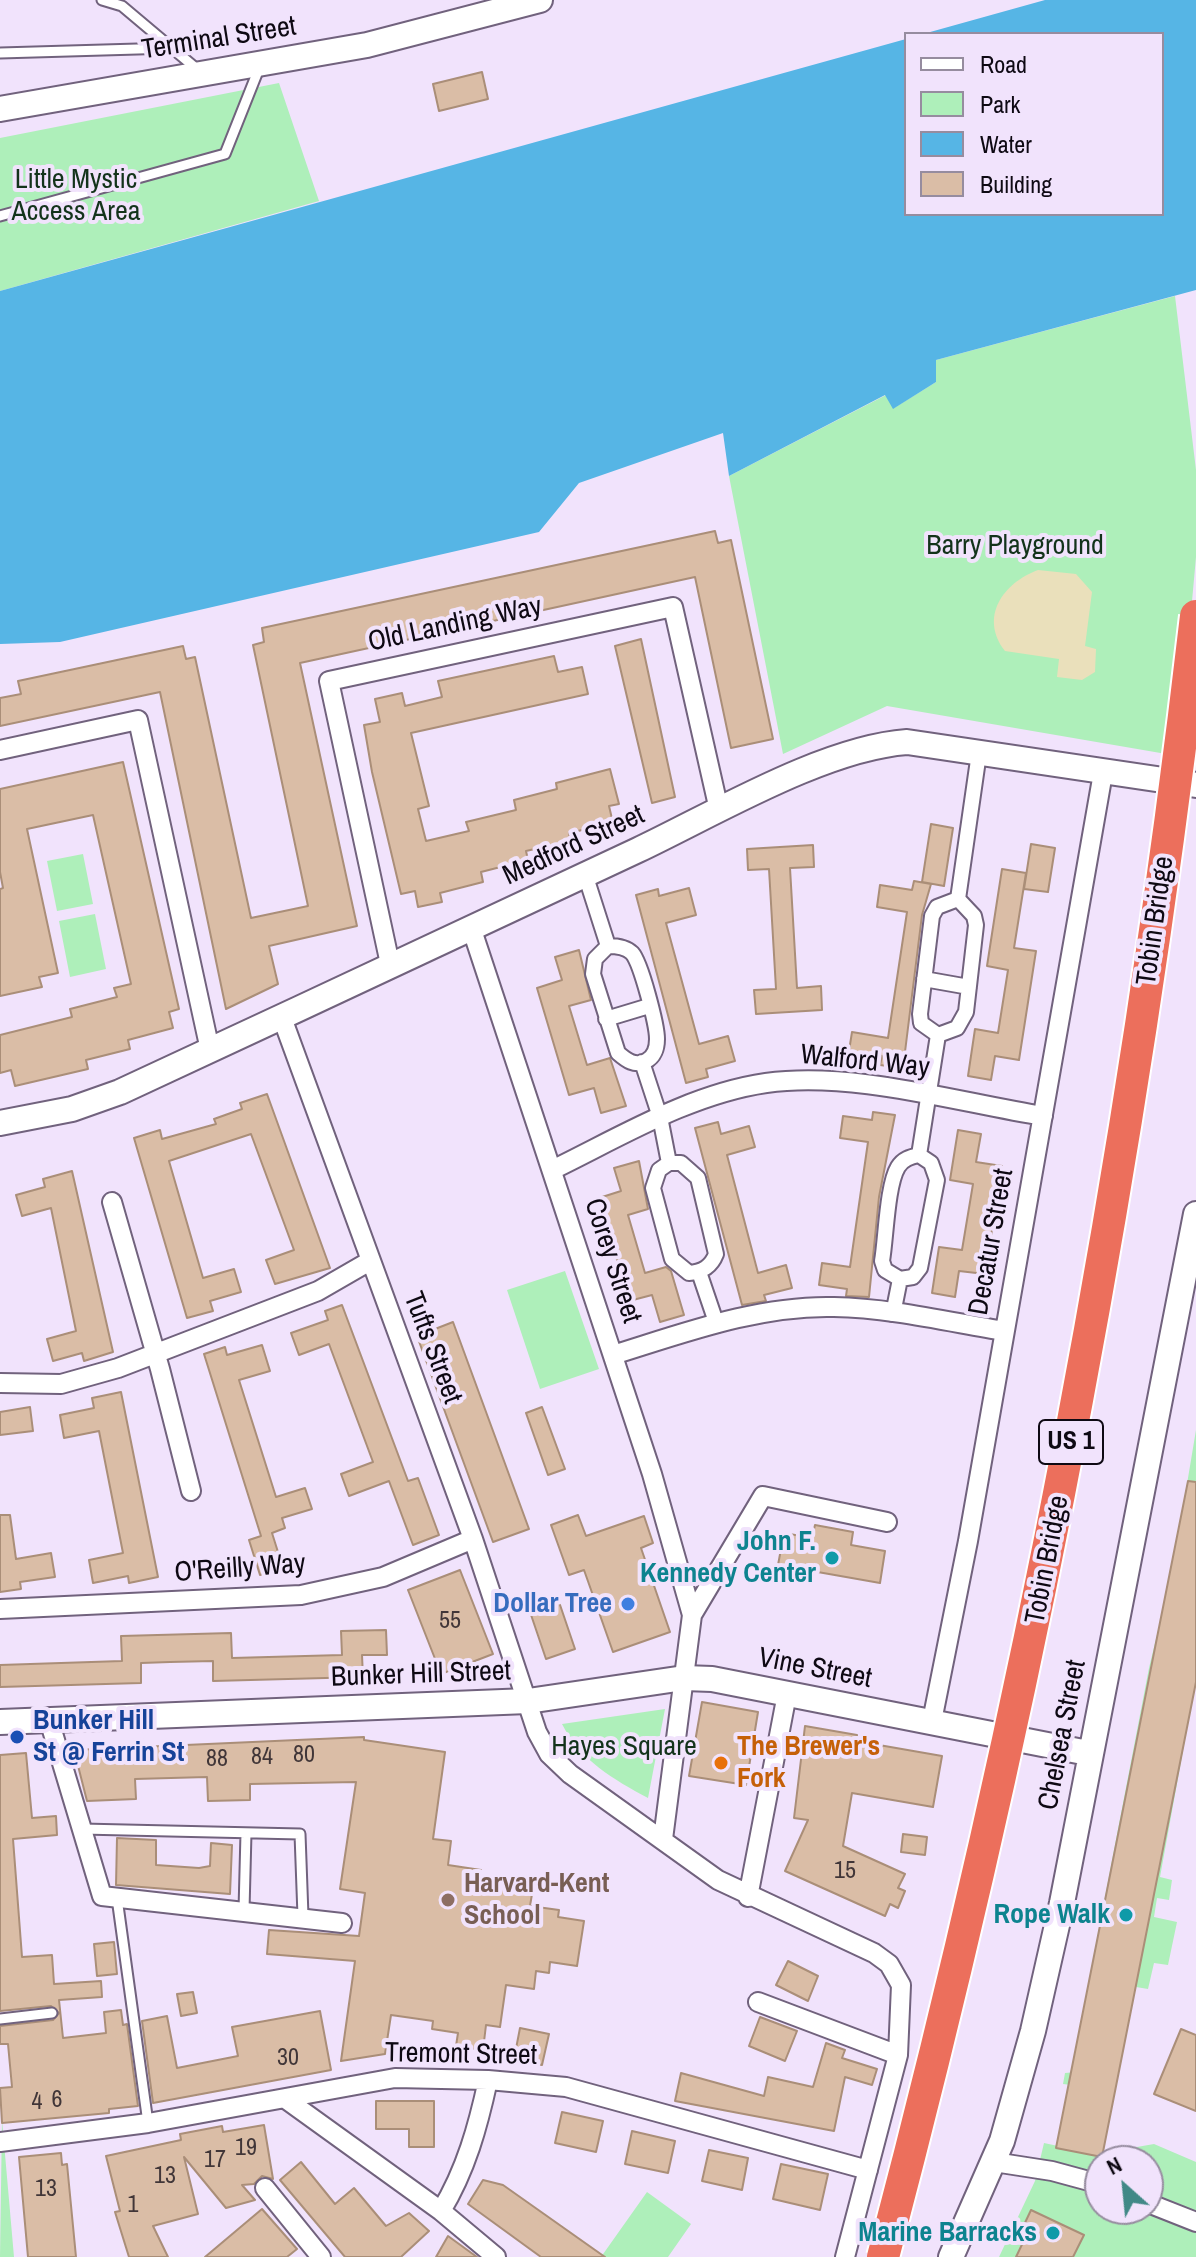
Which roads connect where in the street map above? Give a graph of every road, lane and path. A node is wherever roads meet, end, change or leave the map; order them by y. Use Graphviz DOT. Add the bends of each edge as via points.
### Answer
graph roads {
  1 [pos="102,0"];
  2 [pos="540,0"];
  3 [pos="172,48"];
  4 [pos="0,53"];
  5 [pos="261,63"];
  6 [pos="201,72"];
  7 [pos="0,109"];
  8 [pos="0,216"];
  9 [pos="1196,614"];
  10 [pos="0,750"];
  11 [pos="979,753"];
  12 [pos="1103,773"];
  13 [pos="1196,785"];
  14 [pos="719,810"];
  15 [pos="585,874"];
  16 [pos="958,899"];
  17 [pos="471,927"];
  18 [pos="608,946"];
  19 [pos="390,964"];
  20 [pos="924,979"];
  21 [pos="969,987"];
  22 [pos="649,1006"];
  23 [pos="281,1015"];
  24 [pos="606,1019"];
  25 [pos="938,1035"];
  26 [pos="210,1050"];
  27 [pos="642,1062"];
  28 [pos="928,1103"];
  29 [pos="1043,1116"];
  30 [pos="660,1117"];
  31 [pos="0,1123"];
  32 [pos="919,1155"];
  33 [pos="669,1163"];
  34 [pos="552,1170"];
  35 [pos="112,1202"];
  36 [pos="1196,1214"];
  37 [pos="370,1261"];
  38 [pos="699,1272"];
  39 [pos="900,1279"];
  40 [pos="893,1314"];
  41 [pos="717,1325"];
  42 [pos="1004,1331"];
  43 [pos="156,1354"];
  44 [pos="613,1355"];
  45 [pos="0,1383"];
  46 [pos="191,1491"];
  47 [pos="887,1522"];
  48 [pos="473,1539"];
  49 [pos="0,1609"];
  50 [pos="692,1615"];
  51 [pos="684,1678"];
  52 [pos="787,1694"];
  53 [pos="528,1701"];
  54 [pos="49,1720"];
  55 [pos="932,1721"];
  56 [pos="0,1722"];
  57 [pos="1088,1753"];
  58 [pos="82,1829"];
  59 [pos="246,1833"];
  60 [pos="663,1839"];
  61 [pos="748,1897"];
  62 [pos="117,1898"];
  63 [pos="244,1910"];
  64 [pos="303,1916"];
  65 [pos="342,1923"];
  66 [pos="758,2002"];
  67 [pos="52,2013"];
  68 [pos="0,2019"];
  69 [pos="898,2055"];
  70 [pos="488,2080"];
  71 [pos="287,2100"];
  72 [pos="922,2108"];
  73 [pos="148,2123"];
  74 [pos="0,2142"];
  75 [pos="994,2162"];
  76 [pos="868,2170"];
  77 [pos="1084,2180"];
  78 [pos="265,2188"];
  79 [pos="1164,2209"];
  80 [pos="441,2211"];
  81 [pos="1196,2222"];
  82 [pos="321,2257"];
  83 [pos="496,2257"];
  84 [pos="845,2257"];
  85 [pos="883,2257"];
  86 [pos="951,2257"];
  1 -- 3 [label="lane" via="122,6"];
  2 -- 5 [label="main road, Terminal Street" via="367,45"];
  3 -- 4 [label="lane"];
  3 -- 6 [label="lane"];
  5 -- 6 [label="main road, Terminal Street"];
  5 -- 8 [label="lane" via="225,154"];
  6 -- 7 [label="main road, Terminal Street"];
  9 -- 72 [label="highway, Tobin Bridge / US 1, bridge" via="1155,930 1091,1324 1030,1650"];
  9 -- 85 [label="highway, Tobin Bridge / US 1, bridge" via="1144,1008 1056,1522 978,1887"];
  10 -- 26 [label="street" via="138,720"];
  11 -- 12 [label="main road, Medford Street"];
  11 -- 14 [label="main road, Medford Street" via="907,742 875,744"];
  11 -- 16 [label="street"];
  12 -- 13 [label="main road, Medford Street"];
  12 -- 29 [label="street, Decatur Street"];
  14 -- 15 [label="main road, Medford Street"];
  14 -- 19 [label="street, Old Landing Way" via="673,607 329,681"];
  15 -- 17 [label="main road, Medford Street"];
  15 -- 18 [label="street"];
  16 -- 20 [label="street" via="937,907 932,916"];
  16 -- 21 [label="street" via="976,925"];
  17 -- 19 [label="main road, Medford Street"];
  17 -- 34 [label="street, Corey Street"];
  18 -- 22 [label="street" via="635,957"];
  18 -- 24 [label="street" via="593,967"];
  19 -- 23 [label="main road, Medford Street"];
  20 -- 21 [label="street"];
  20 -- 25 [label="street" via="921,1023"];
  21 -- 25 [label="street" via="957,1028"];
  22 -- 24 [label="street"];
  22 -- 27 [label="street" via="657,1048"];
  23 -- 26 [label="main road, Medford Street"];
  23 -- 37 [label="street, Tufts Street"];
  24 -- 27 [label="street" via="618,1053"];
  25 -- 28 [label="street"];
  26 -- 31 [label="main road, Medford Street" via="72,1109"];
  27 -- 30 [label="street"];
  28 -- 29 [label="street, Walford Way"];
  28 -- 30 [label="street, Walford Way" via="848,1083 765,1083"];
  28 -- 32 [label="street"];
  29 -- 42 [label="street, Decatur Street"];
  30 -- 33 [label="street"];
  30 -- 34 [label="street, Walford Way"];
  32 -- 39 [label="street" via="931,1163 937,1180 920,1268 913,1277"];
  32 -- 39 [label="street" via="899,1165 894,1179 882,1261 885,1270"];
  33 -- 38 [label="street" via="659,1170 653,1188 672,1259 689,1273"];
  33 -- 38 [label="street" via="681,1163 698,1178 716,1254"];
  34 -- 44 [label="street, Corey Street"];
  35 -- 43 [label="street"];
  36 -- 57 [label="main road, Chelsea Street"];
  37 -- 43 [label="street" via="318,1291"];
  37 -- 48 [label="street, Tufts Street"];
  38 -- 41 [label="street"];
  39 -- 40 [label="street"];
  40 -- 41 [label="street" via="833,1306 764,1312"];
  40 -- 42 [label="street"];
  41 -- 44 [label="street"];
  42 -- 55 [label="street, Decatur Street"];
  43 -- 45 [label="street" via="61,1384"];
  43 -- 46 [label="street"];
  44 -- 50 [label="street, Corey Street"];
  47 -- 50 [label="street" via="763,1496"];
  48 -- 49 [label="street, O'Reilly Way" via="383,1577 301,1595"];
  48 -- 53 [label="street, Tufts Street"];
  50 -- 51 [label="street"];
  51 -- 52 [label="main road, Vine Street"];
  51 -- 53 [label="main road, Vine Street"];
  51 -- 60 [label="street"];
  52 -- 55 [label="main road, Vine Street"];
  52 -- 61 [label="street"];
  53 -- 54 [label="main road, Bunker Hill Street"];
  53 -- 60 [label="street, Bunker Hill Street" via="549,1754"];
  54 -- 56 [label="main road, Bunker Hill Street"];
  54 -- 58 [label="street"];
  55 -- 57 [label="main road, Vine Street"];
  57 -- 75 [label="main road, Chelsea Street" via="1033,2031"];
  58 -- 59 [label="lane"];
  58 -- 62 [label="street" via="102,1896"];
  59 -- 63 [label="lane"];
  59 -- 64 [label="lane" via="300,1834"];
  60 -- 61 [label="street, Bunker Hill Street"];
  61 -- 69 [label="street, Bunker Hill Street" via="889,1964 902,1991"];
  62 -- 63 [label="street"];
  62 -- 73 [label="lane"];
  63 -- 64 [label="street"];
  64 -- 65 [label="street"];
  66 -- 69 [label="street"];
  67 -- 68 [label="lane"];
  69 -- 76 [label="street"];
  70 -- 71 [label="street, Tremont Street" via="395,2078"];
  70 -- 76 [label="street, Tremont Street" via="566,2087"];
  70 -- 80 [label="street" via="479,2122"];
  71 -- 73 [label="street, Tremont Street"];
  71 -- 80 [label="street"];
  73 -- 74 [label="street, Tremont Street"];
  75 -- 77 [label="street"];
  75 -- 86 [label="main road, Chelsea Street"];
  76 -- 84 [label="street"];
  78 -- 82 [label="street"];
  79 -- 81 [label="street"];
  80 -- 83 [label="street"];
}
